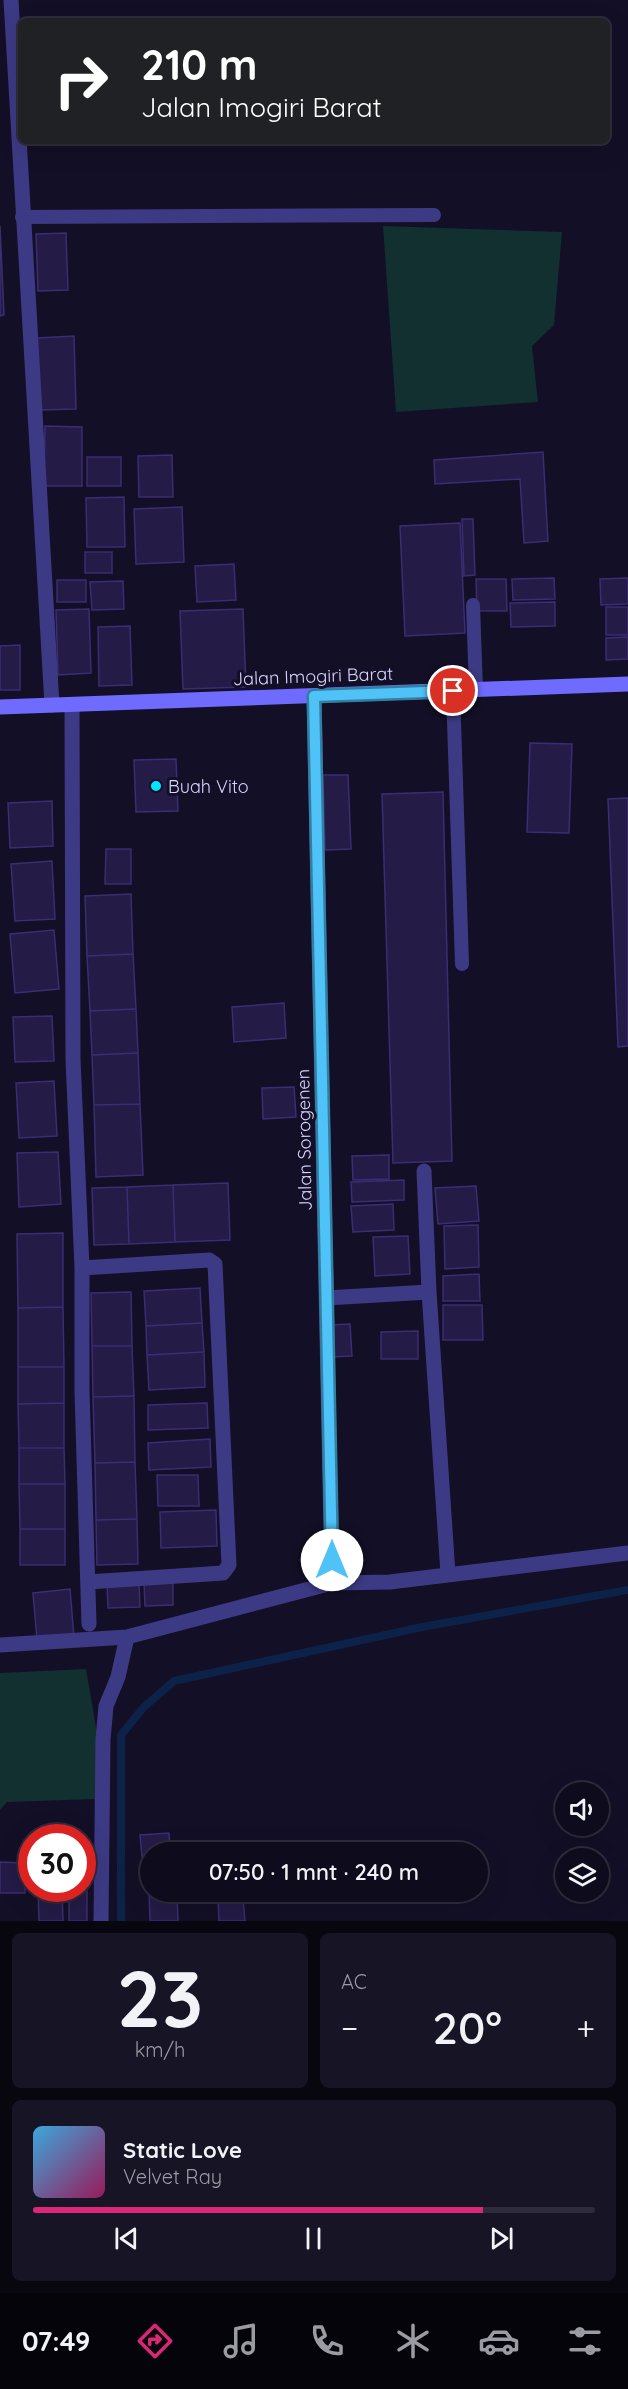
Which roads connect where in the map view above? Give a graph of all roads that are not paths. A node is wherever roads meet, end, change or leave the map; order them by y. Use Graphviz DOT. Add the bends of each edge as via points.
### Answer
graph roads {
  1 [pos="10,0"];
  2 [pos="434,215"];
  3 [pos="22,217"];
  4 [pos="472,604"];
  5 [pos="628,684"];
  6 [pos="476,690"];
  7 [pos="453,691"];
  8 [pos="314,696"];
  9 [pos="52,705"];
  10 [pos="72,705"];
  11 [pos="0,707"];
  12 [pos="462,964"];
  13 [pos="424,1171"];
  14 [pos="82,1268"];
  15 [pos="429,1292"];
  16 [pos="327,1298"];
  17 [pos="628,1553"];
  18 [pos="448,1574"];
  19 [pos="88,1582"];
  20 [pos="332,1583"];
  21 [pos="89,1624"];
  22 [pos="127,1637"];
  23 [pos="0,1645"];
  24 [pos="101,1921"];
  1 -- 3 [label="street"];
  2 -- 3 [label="lane"];
  3 -- 9 [label="street"];
  4 -- 6 [label="lane"];
  5 -- 6 [label="main road, Jalan Imogiri Barat"];
  6 -- 7 [label="main road, Jalan Imogiri Barat"];
  7 -- 8 [label="main road, Jalan Imogiri Barat"];
  7 -- 12 [label="lane"];
  8 -- 10 [label="main road, Jalan Imogiri Barat"];
  8 -- 16 [label="street, Jalan Sorogenen"];
  9 -- 10 [label="main road, Jalan Imogiri Barat"];
  9 -- 11 [label="main road, Jalan Imogiri Barat"];
  10 -- 14 [label="street" via="73,1059"];
  13 -- 15 [label="street"];
  14 -- 19 [label="street"];
  14 -- 19 [label="street" via="209,1260 215,1264 230,1565 223,1573"];
  15 -- 16 [label="street"];
  15 -- 18 [label="street"];
  16 -- 20 [label="street, Jalan Sorogenen"];
  17 -- 18 [label="street"];
  18 -- 20 [label="street" via="390,1582"];
  19 -- 21 [label="street"];
  20 -- 22 [label="street"];
  22 -- 23 [label="street"];
  22 -- 24 [label="street" via="118,1677 106,1706"];
}
